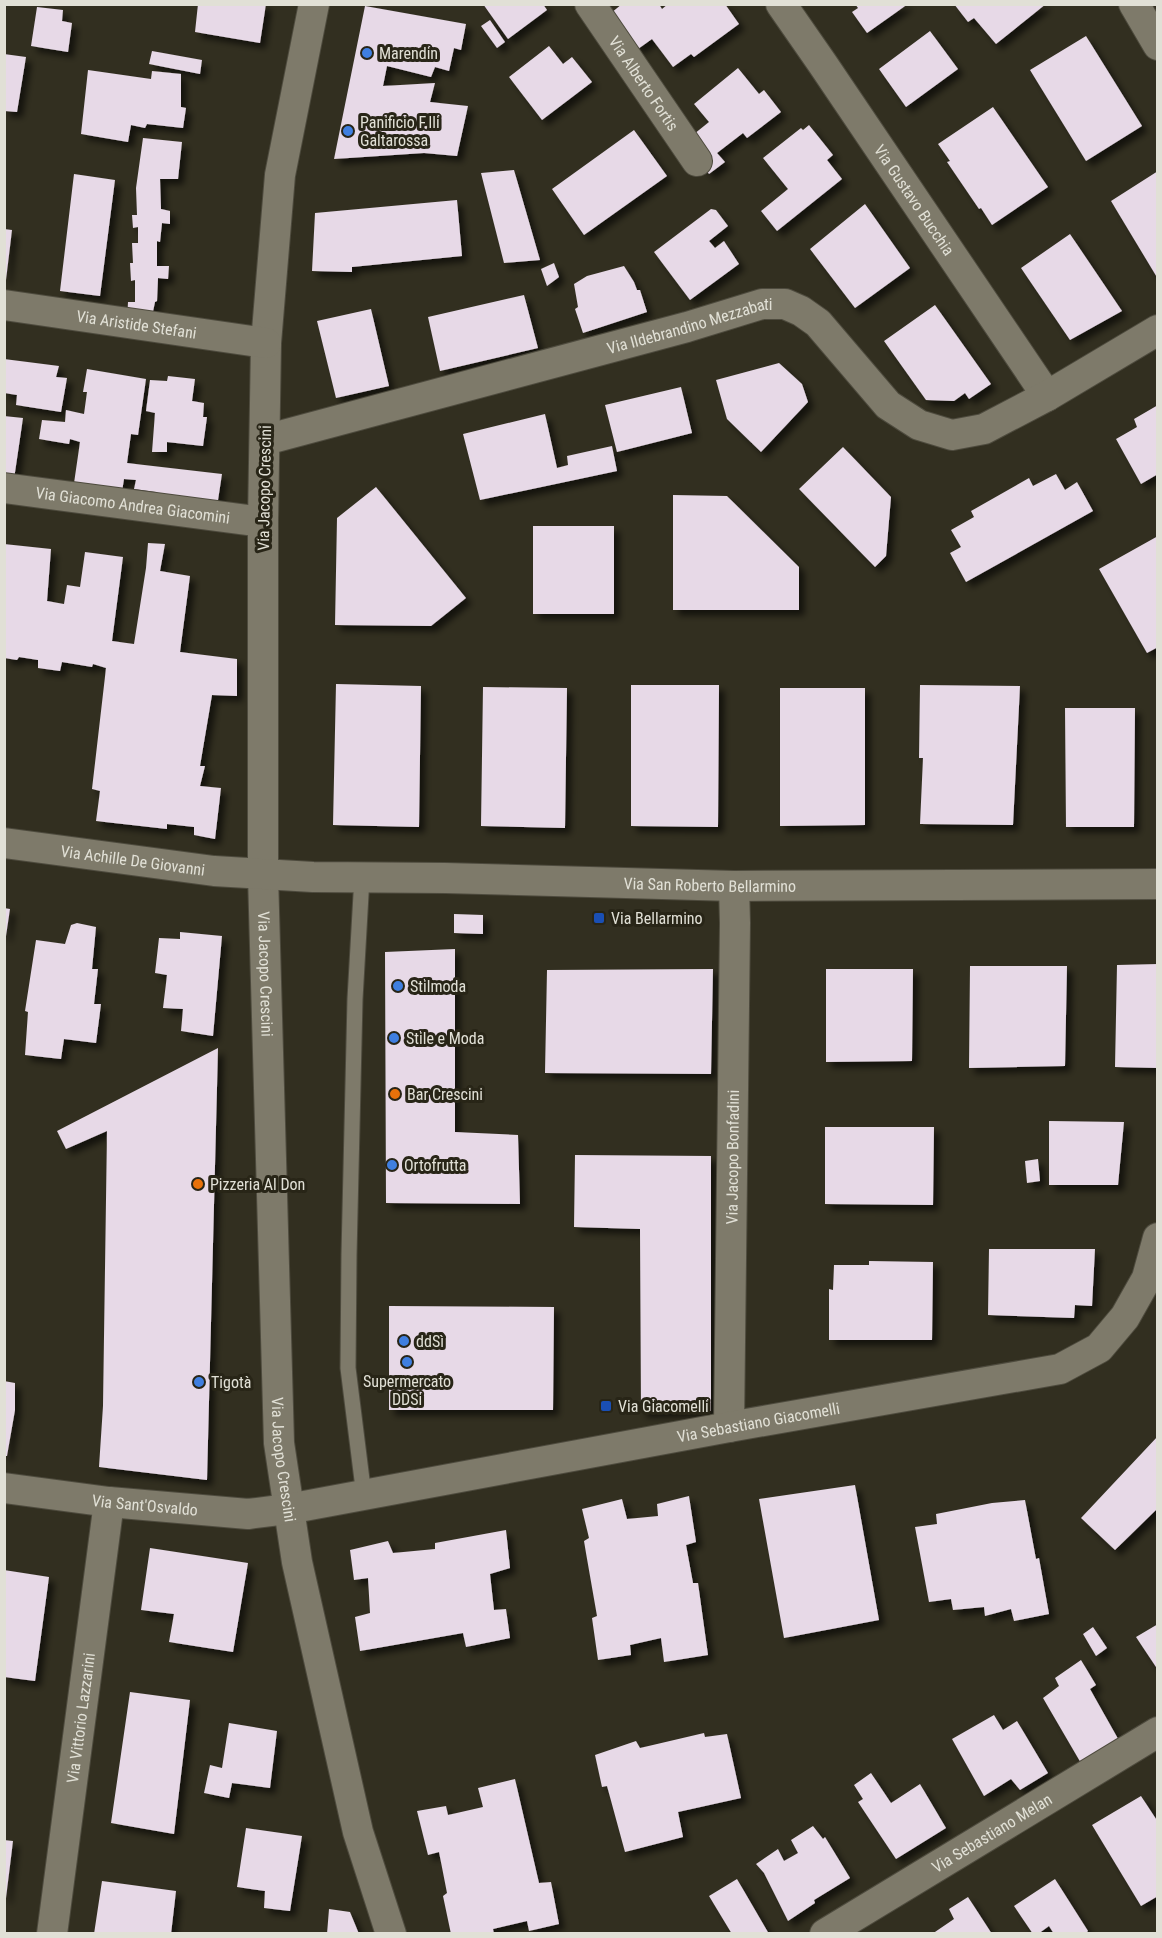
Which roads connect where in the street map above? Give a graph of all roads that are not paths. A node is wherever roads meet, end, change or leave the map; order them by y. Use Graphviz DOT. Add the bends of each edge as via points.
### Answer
graph roads {
  1 [pos="314,4"];
  2 [pos="590,4"];
  3 [pos="781,4"];
  4 [pos="1134,4"];
  5 [pos="1158,45"];
  6 [pos="697,161"];
  7 [pos="4,305"];
  8 [pos="1158,330"];
  9 [pos="266,343"];
  10 [pos="1047,396"];
  11 [pos="265,440"];
  12 [pos="4,488"];
  13 [pos="263,522"];
  14 [pos="4,843"];
  15 [pos="263,875"];
  16 [pos="362,877"];
  17 [pos="1158,884"];
  18 [pos="734,886"];
  19 [pos="1158,1238"];
  20 [pos="729,1427"];
  21 [pos="4,1488"];
  22 [pos="364,1496"];
  23 [pos="109,1502"];
  24 [pos="288,1509"];
  25 [pos="1158,1732"];
  26 [pos="52,1934"];
  27 [pos="391,1934"];
  28 [pos="825,1934"];
  1 -- 9 [label="street, Via Jacopo Crescini" via="280,175"];
  2 -- 6 [label="street, Via Alberto Fortis"];
  3 -- 10 [label="street, Via Gustavo Bucchia"];
  4 -- 5 [label="street"];
  7 -- 9 [label="street, Via Aristide Stefani"];
  8 -- 10 [label="street, Via Ildebrandino Mezzabati"];
  9 -- 11 [label="street, Via Jacopo Crescini"];
  10 -- 11 [label="street, Via Ildebrandino Mezzabati" via="984,429 952,435 919,425 888,405 818,323 785,304 762,303 687,327"];
  11 -- 13 [label="street, Via Jacopo Crescini"];
  12 -- 13 [label="street, Via Giacomo Andrea Giacomini"];
  13 -- 15 [label="street, Via Jacopo Crescini"];
  14 -- 15 [label="street, Via Achille De Giovanni"];
  15 -- 16 [label="street, Via San Roberto Bellarmino"];
  15 -- 24 [label="street, Via Jacopo Crescini" via="279,1443"];
  16 -- 18 [label="street, Via San Roberto Bellarmino"];
  16 -- 22 [label="lane" via="355,999 348,1368"];
  17 -- 18 [label="street, Via San Roberto Bellarmino"];
  18 -- 20 [label="street, Via Jacopo Bonfadini"];
  19 -- 20 [label="street, Via Sebastiano Giacomelli" via="1147,1278 1125,1317 1099,1348 1060,1369"];
  20 -- 22 [label="street, Via Sebastiano Giacomelli"];
  21 -- 23 [label="street, Via Sant'Osvaldo"];
  22 -- 24 [label="street, Via Sebastiano Giacomelli"];
  23 -- 24 [label="street, Via Sant'Osvaldo" via="248,1514"];
  23 -- 26 [label="street, Via Vittorio Lazzarini"];
  24 -- 27 [label="street, Via Jacopo Crescini" via="358,1832"];
  25 -- 28 [label="street, Via Sebastiano Melan"];
}
